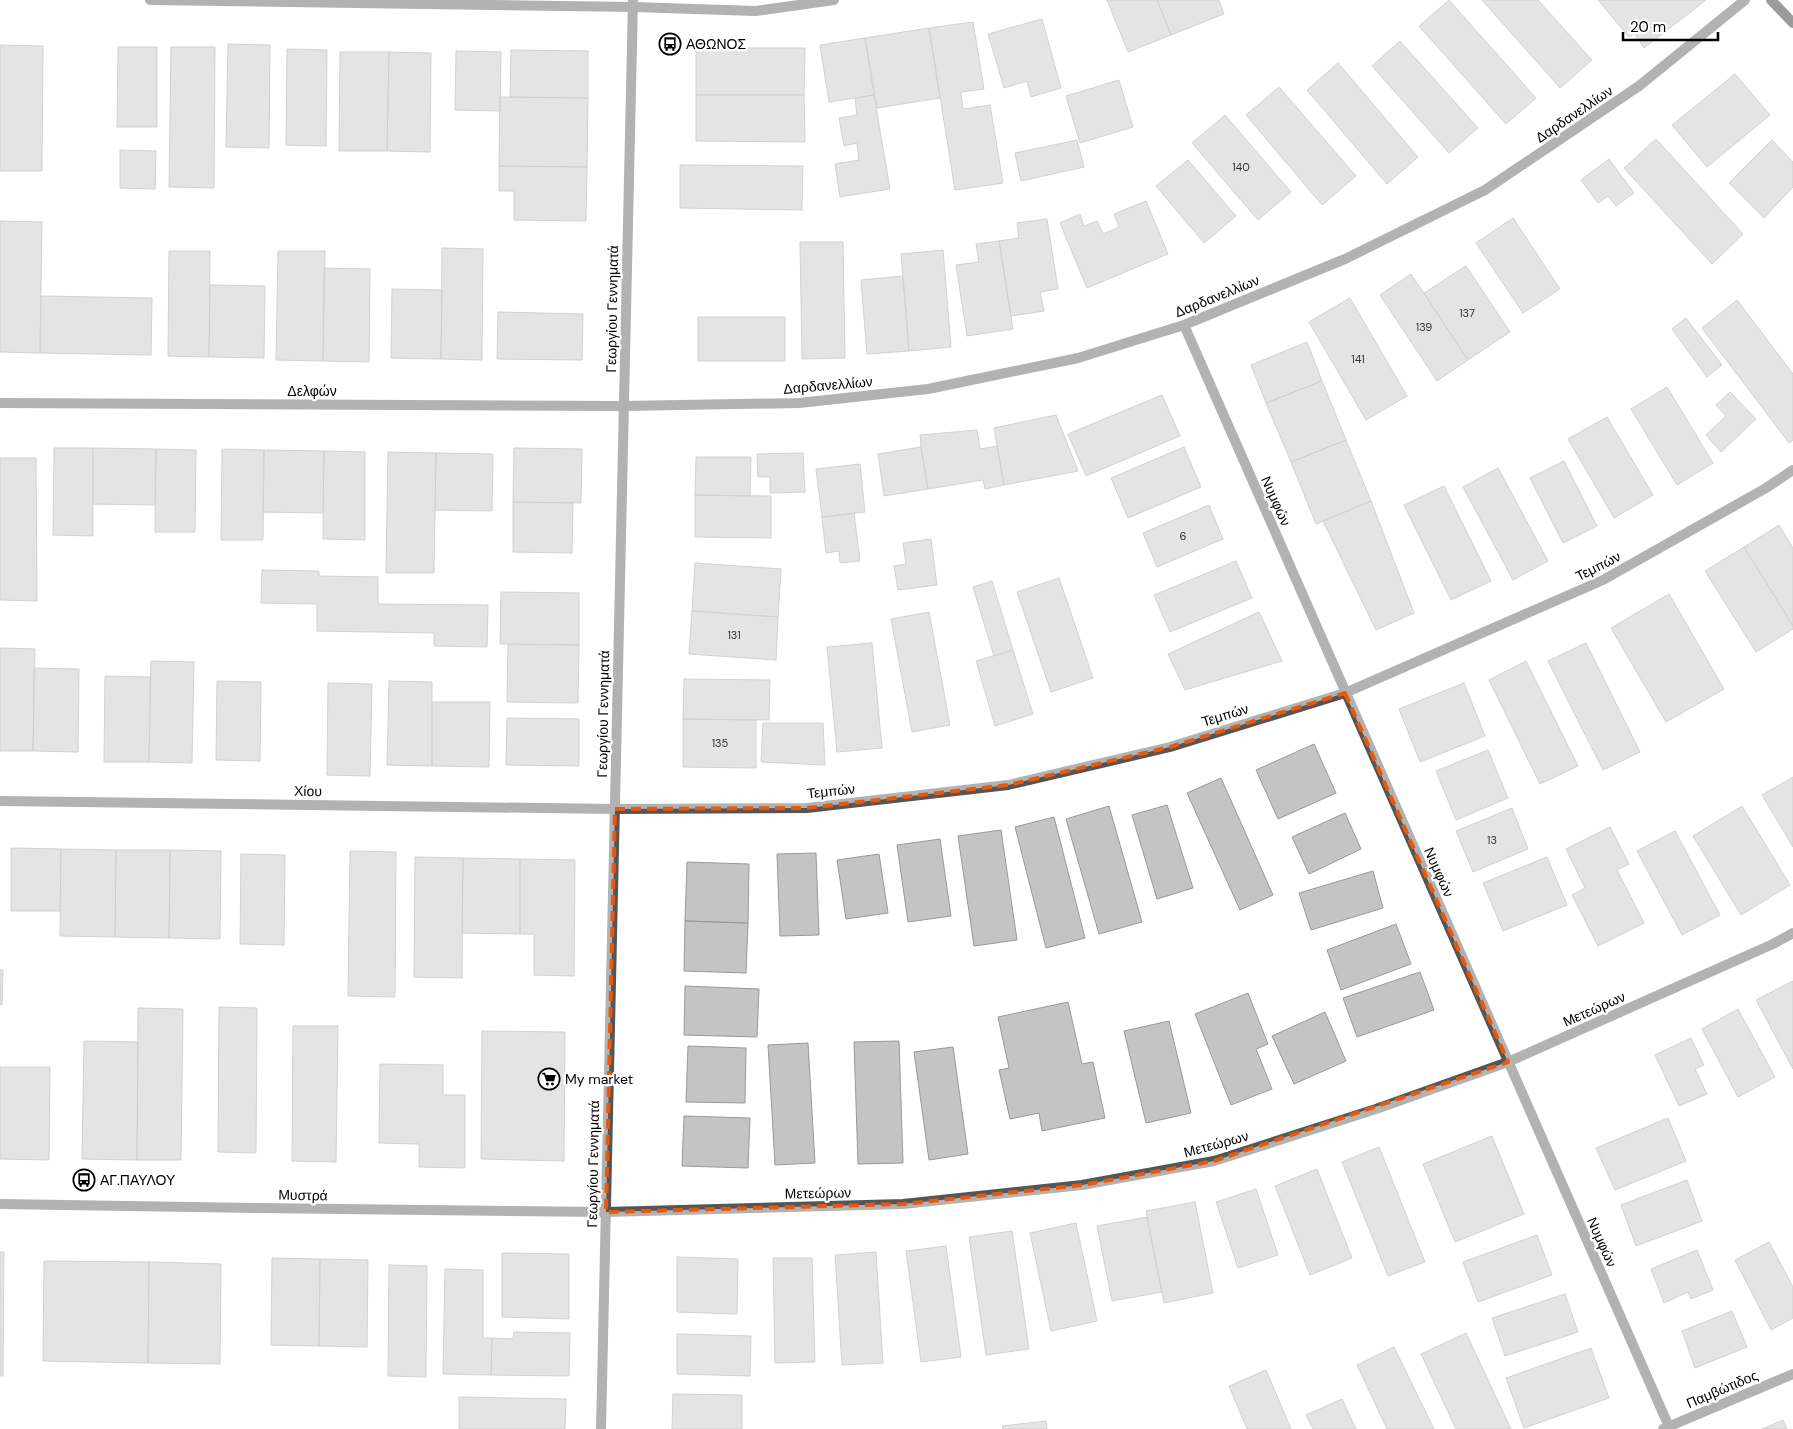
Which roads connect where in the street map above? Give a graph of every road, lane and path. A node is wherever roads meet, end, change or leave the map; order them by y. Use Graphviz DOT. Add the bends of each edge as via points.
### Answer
graph roads {
  1 [pos="150,0"];
  2 [pos="834,0"];
  3 [pos="1745,0"];
  4 [pos="1771,0"];
  5 [pos="633,4"];
  6 [pos="1793,23"];
  7 [pos="1184,325"];
  8 [pos="0,403"];
  9 [pos="624,406"];
  10 [pos="1793,470"];
  11 [pos="1345,693"];
  12 [pos="0,801"];
  13 [pos="615,809"];
  14 [pos="1793,933"];
  15 [pos="1508,1062"];
  16 [pos="0,1204"];
  17 [pos="606,1212"];
  18 [pos="1793,1374"];
  19 [pos="1667,1428"];
  20 [pos="601,1429"];
  1 -- 5 [label="street"];
  2 -- 5 [label="street" via="756,11"];
  3 -- 7 [label="street, Δαρδανελλίων" via="1639,86 1485,190 1345,259"];
  4 -- 6 [label="main road"];
  5 -- 9 [label="street, Γεωργίου Γεννηματά"];
  7 -- 9 [label="street, Δαρδανελλίων" via="1078,358 928,389 799,403"];
  7 -- 11 [label="street, Νυμφών"];
  8 -- 9 [label="street, Δελφών"];
  9 -- 13 [label="street, Γεωργίου Γεννηματά"];
  10 -- 11 [label="street, Τεμπών" via="1603,580"];
  11 -- 13 [label="street, Τεμπών" via="1170,746 1008,785 807,808"];
  11 -- 15 [label="street, Νυμφών"];
  12 -- 13 [label="street, Χίου"];
  13 -- 17 [label="street, Γεωργίου Γεννηματά"];
  14 -- 15 [label="street, Μετεώρων"];
  15 -- 17 [label="street, Μετεώρων" via="1214,1162 1082,1185 903,1204"];
  15 -- 19 [label="street, Νυμφών"];
  16 -- 17 [label="street, Μυστρά"];
  17 -- 20 [label="street, Γεωργίου Γεννηματά"];
  18 -- 19 [label="street, Παμβώτιδος"];
}
